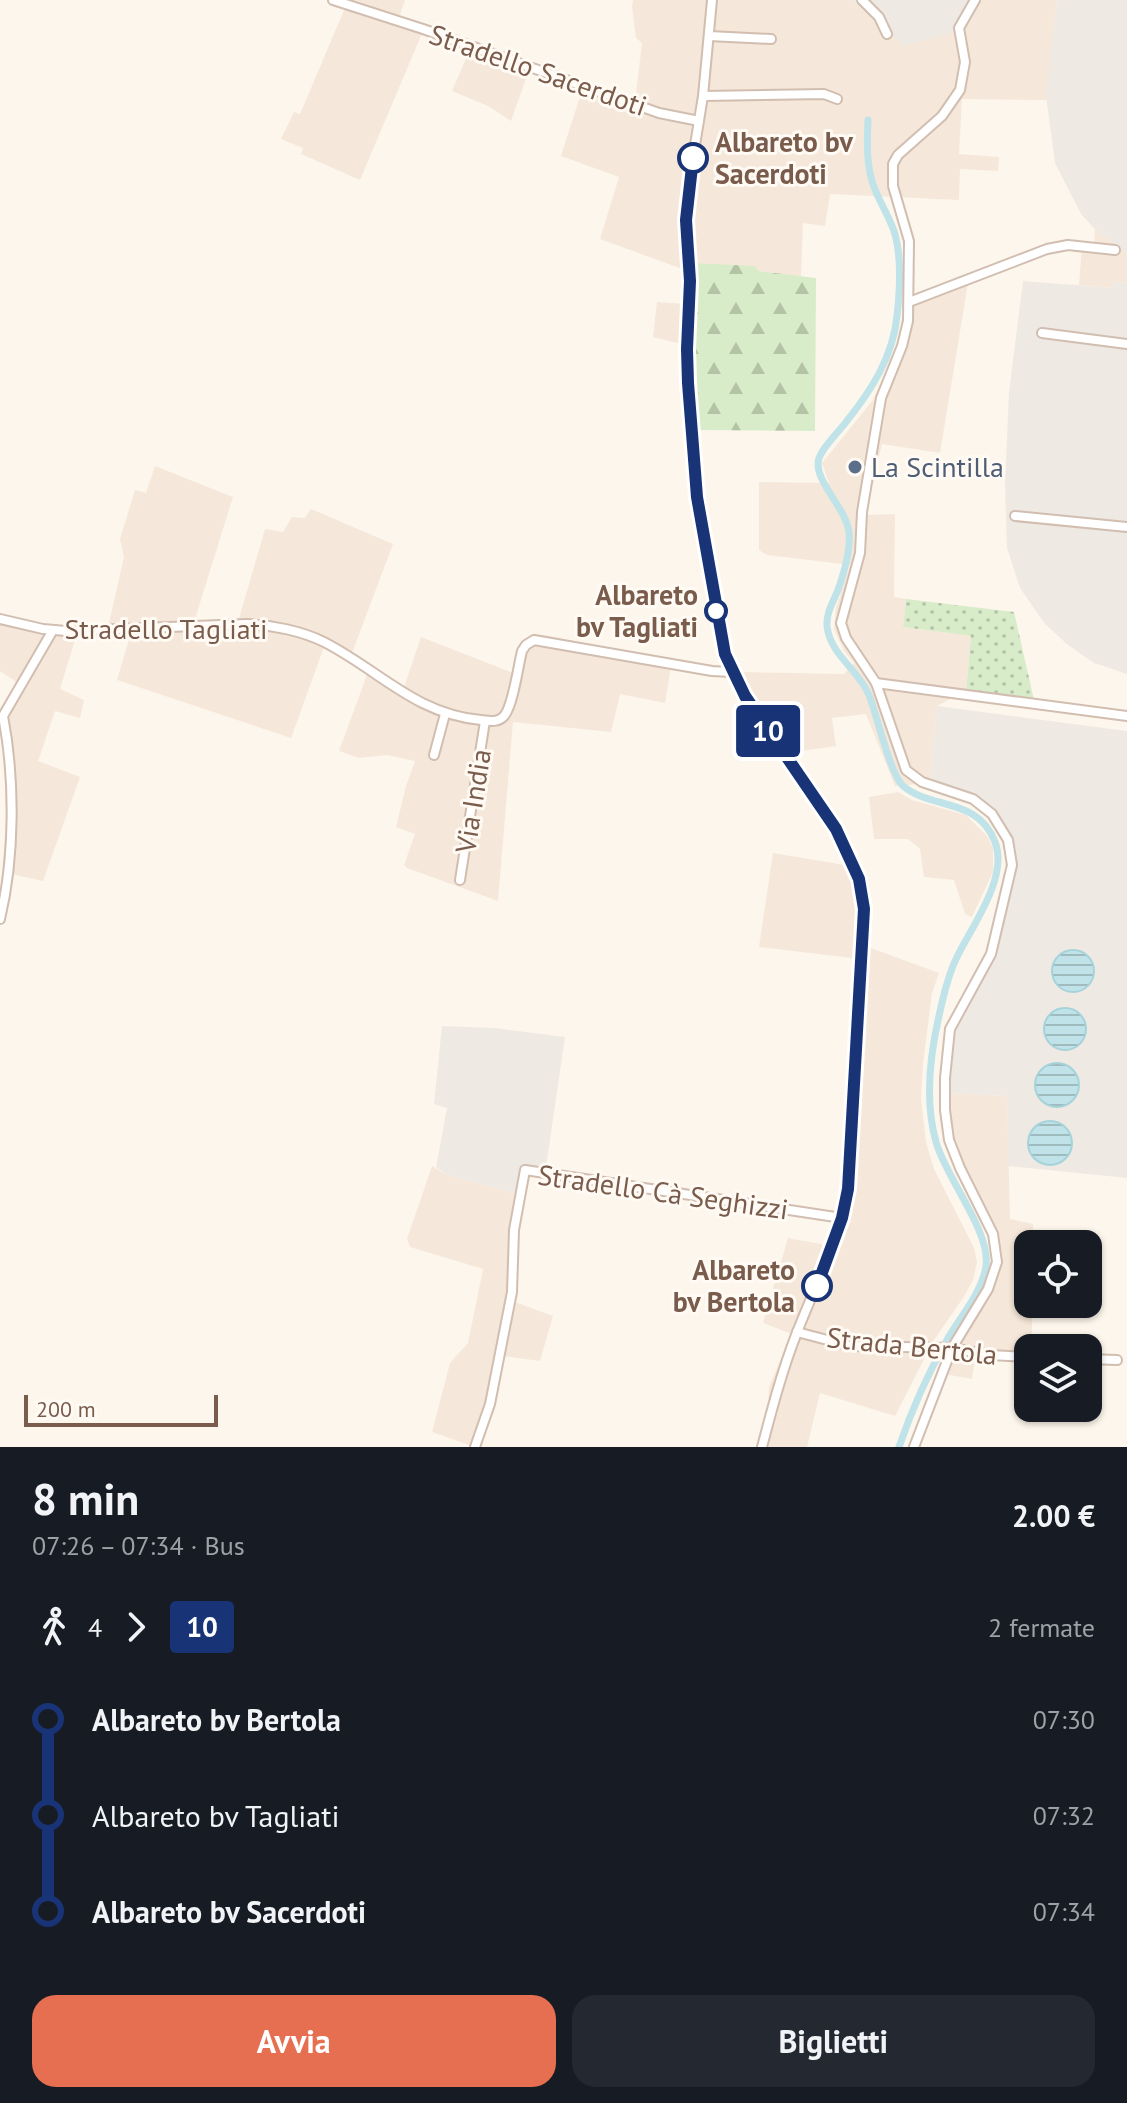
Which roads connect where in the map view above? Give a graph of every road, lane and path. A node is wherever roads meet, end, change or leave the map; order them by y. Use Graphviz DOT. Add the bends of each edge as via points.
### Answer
graph roads {
  1 [pos="333,0"];
  2 [pos="712,0"];
  3 [pos="862,0"];
  4 [pos="975,0"];
  5 [pos="887,34"];
  6 [pos="709,36"];
  7 [pos="771,39"];
  8 [pos="703,96"];
  9 [pos="837,99"];
  10 [pos="699,121"];
  11 [pos="1115,250"];
  12 [pos="909,302"];
  13 [pos="1042,333"];
  14 [pos="1127,344"];
  15 [pos="1015,516"];
  16 [pos="1127,527"];
  17 [pos="0,619"];
  18 [pos="53,630"];
  19 [pos="731,672"];
  20 [pos="876,683"];
  21 [pos="445,714"];
  22 [pos="1127,716"];
  23 [pos="485,721"];
  24 [pos="434,755"];
  25 [pos="460,880"];
  26 [pos="0,919"];
  27 [pos="842,1218"];
  28 [pos="797,1332"];
  29 [pos="952,1348"];
  30 [pos="1014,1356"];
  31 [pos="1102,1359"];
  32 [pos="1117,1360"];
  33 [pos="475,1447"];
  34 [pos="762,1447"];
  35 [pos="914,1447"];
  1 -- 10 [label="street, Stradello Sacerdoti" via="659,113"];
  2 -- 6 [label="street"];
  3 -- 5 [label="street"];
  4 -- 12 [label="street" via="959,28 965,62 960,90 942,116 893,164 893,186 909,241"];
  6 -- 7 [label="street"];
  6 -- 8 [label="street"];
  8 -- 9 [label="street" via="824,94"];
  8 -- 10 [label="street"];
  10 -- 19 [label="street" via="687,203 688,383 697,497"];
  11 -- 12 [label="street" via="1068,245 1047,249"];
  12 -- 20 [label="street" via="902,346 881,398 860,553 841,617 843,633"];
  13 -- 14 [label="street"];
  15 -- 16 [label="street"];
  17 -- 18 [label="street, Stradello Tagliati"];
  18 -- 21 [label="street, Stradello Tagliati" via="274,627 323,642 415,701"];
  18 -- 26 [label="street" via="3,716 12,803"];
  19 -- 23 [label="street" via="534,640 522,651 506,713"];
  19 -- 27 [label="street" via="836,829 863,893 863,960"];
  20 -- 22 [label="street"];
  20 -- 29 [label="street" via="906,770 922,782 982,805 1002,829 1011,858 994,947 954,1018 947,1048 949,1140 990,1224 997,1255 988,1289"];
  21 -- 23 [label="street, Stradello Tagliati"];
  21 -- 24 [label="street"];
  23 -- 25 [label="street, Via India"];
  27 -- 28 [label="street"];
  27 -- 33 [label="street, Stradello Cà Seghizzi" via="525,1170 514,1230 512,1292 490,1404"];
  28 -- 29 [label="street, Strada Bertola" via="850,1346"];
  28 -- 34 [label="street"];
  29 -- 30 [label="street, Strada Bertola"];
  29 -- 35 [label="street"];
  31 -- 32 [label="street"];
}
